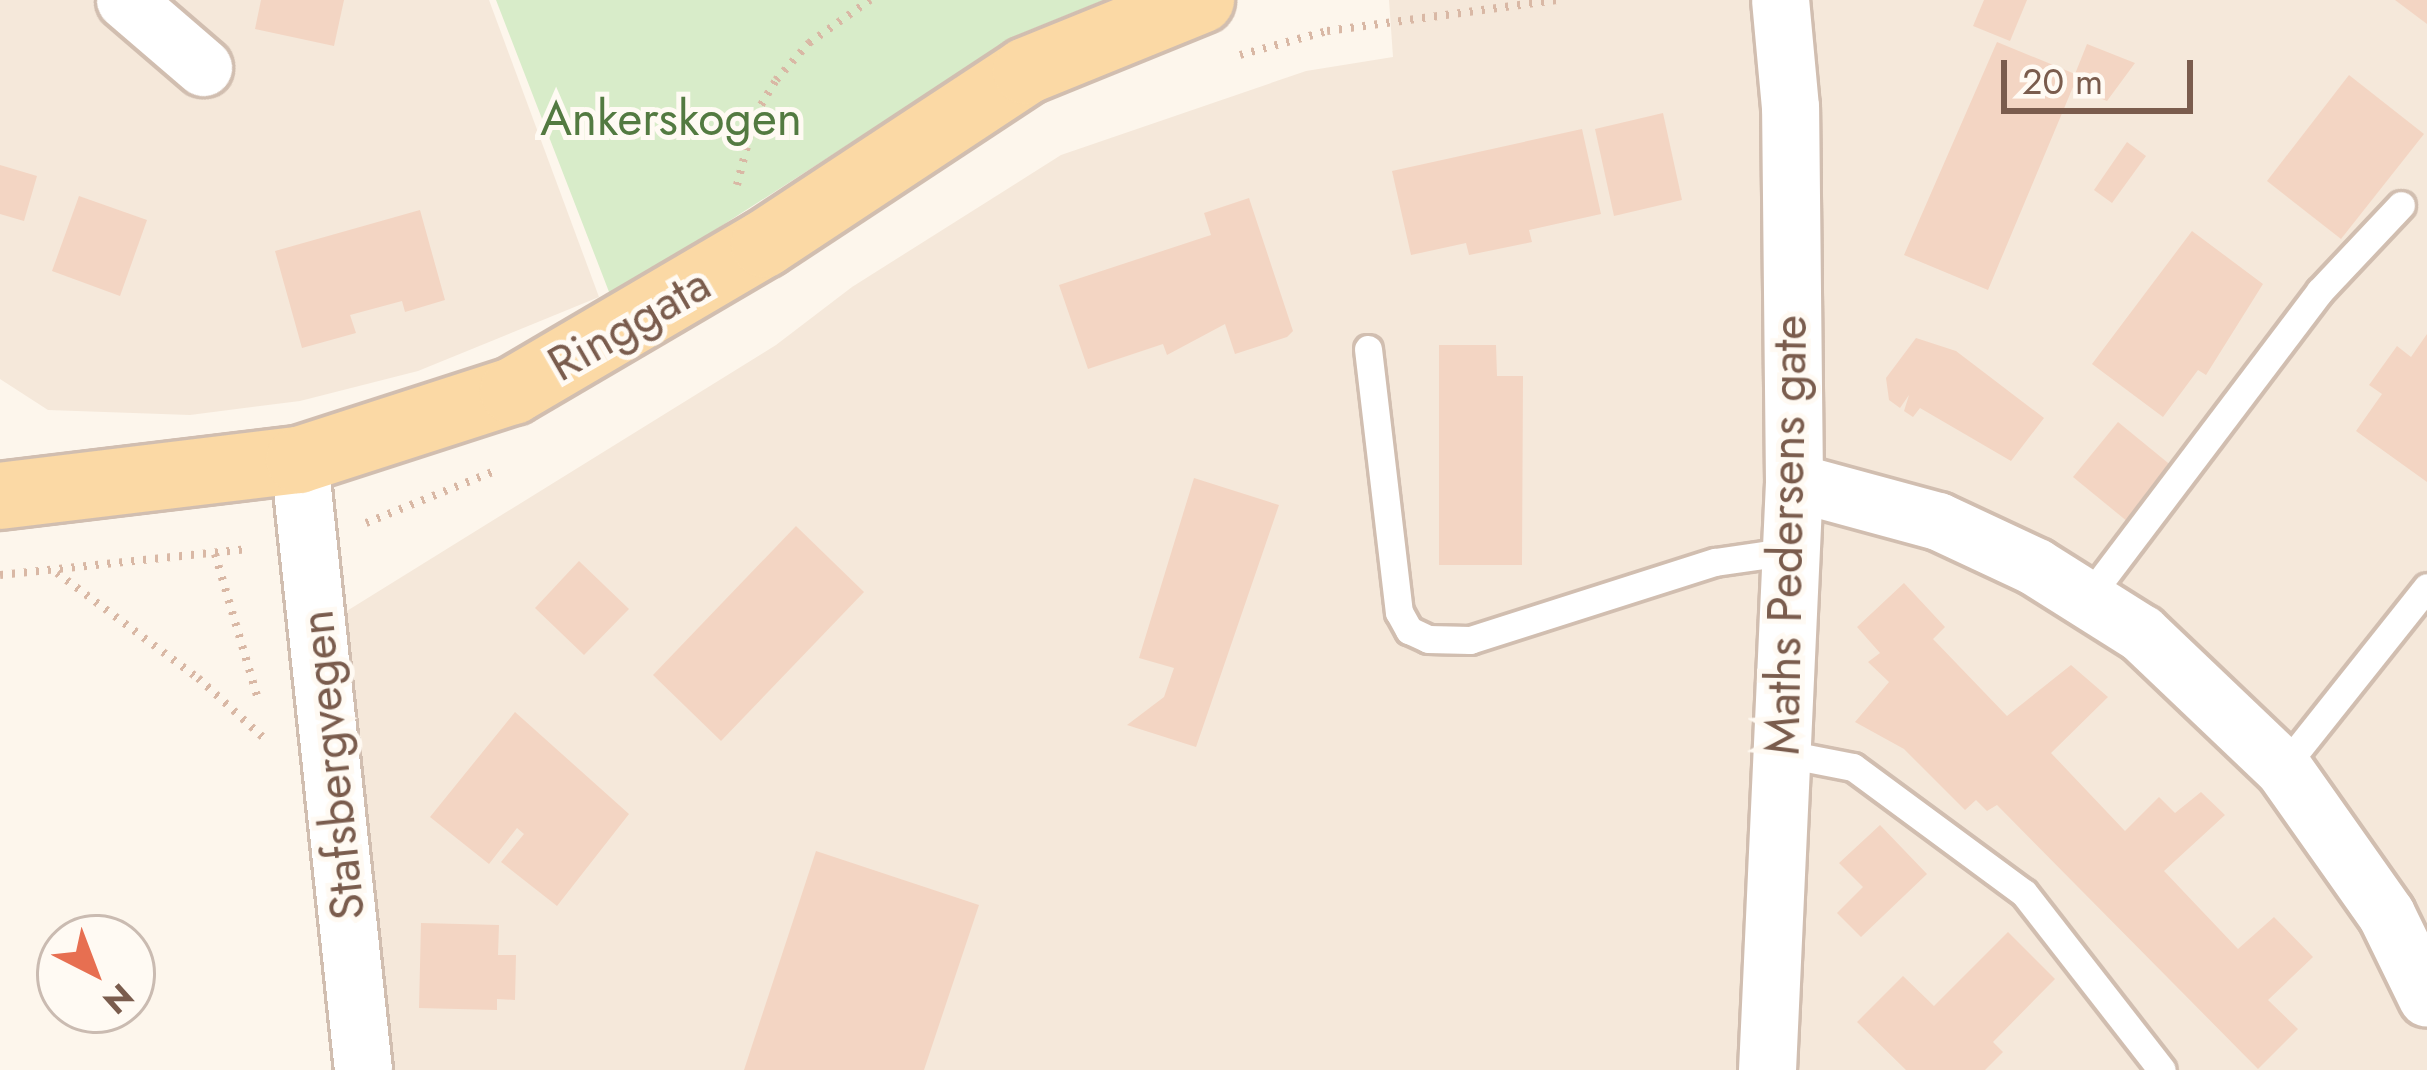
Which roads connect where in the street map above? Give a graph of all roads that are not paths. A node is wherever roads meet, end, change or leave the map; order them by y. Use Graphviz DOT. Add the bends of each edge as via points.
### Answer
graph roads {
  1 [pos="125,0"];
  2 [pos="1201,0"];
  3 [pos="1780,0"];
  4 [pos="203,68"];
  5 [pos="2402,205"];
  6 [pos="1368,349"];
  7 [pos="299,460"];
  8 [pos="1794,482"];
  9 [pos="0,496"];
  10 [pos="1790,551"];
  11 [pos="2427,587"];
  12 [pos="2087,599"];
  13 [pos="1781,753"];
  14 [pos="2283,768"];
  15 [pos="2427,998"];
  16 [pos="363,1070"];
  17 [pos="1767,1070"];
  18 [pos="2162,1070"];
  1 -- 4 [label="street"];
  2 -- 7 [label="main road, Ringgata" via="1026,71 764,244 513,391"];
  3 -- 8 [label="street, Maths Pedersens gate" via="1790,107"];
  5 -- 12 [label="lane" via="2320,291"];
  6 -- 10 [label="lane" via="1394,585 1409,630 1470,640 1715,562"];
  7 -- 9 [label="main road, Ringgata"];
  7 -- 16 [label="street, Stafsbergvegen"];
  8 -- 10 [label="street, Maths Pedersens gate"];
  8 -- 12 [label="street" via="1938,521"];
  10 -- 13 [label="street, Maths Pedersens gate"];
  11 -- 14 [label="lane"];
  12 -- 14 [label="street" via="2141,633"];
  13 -- 17 [label="street, Maths Pedersens gate"];
  13 -- 18 [label="lane" via="1853,767 2024,893"];
  14 -- 15 [label="street" via="2386,914"];
}
